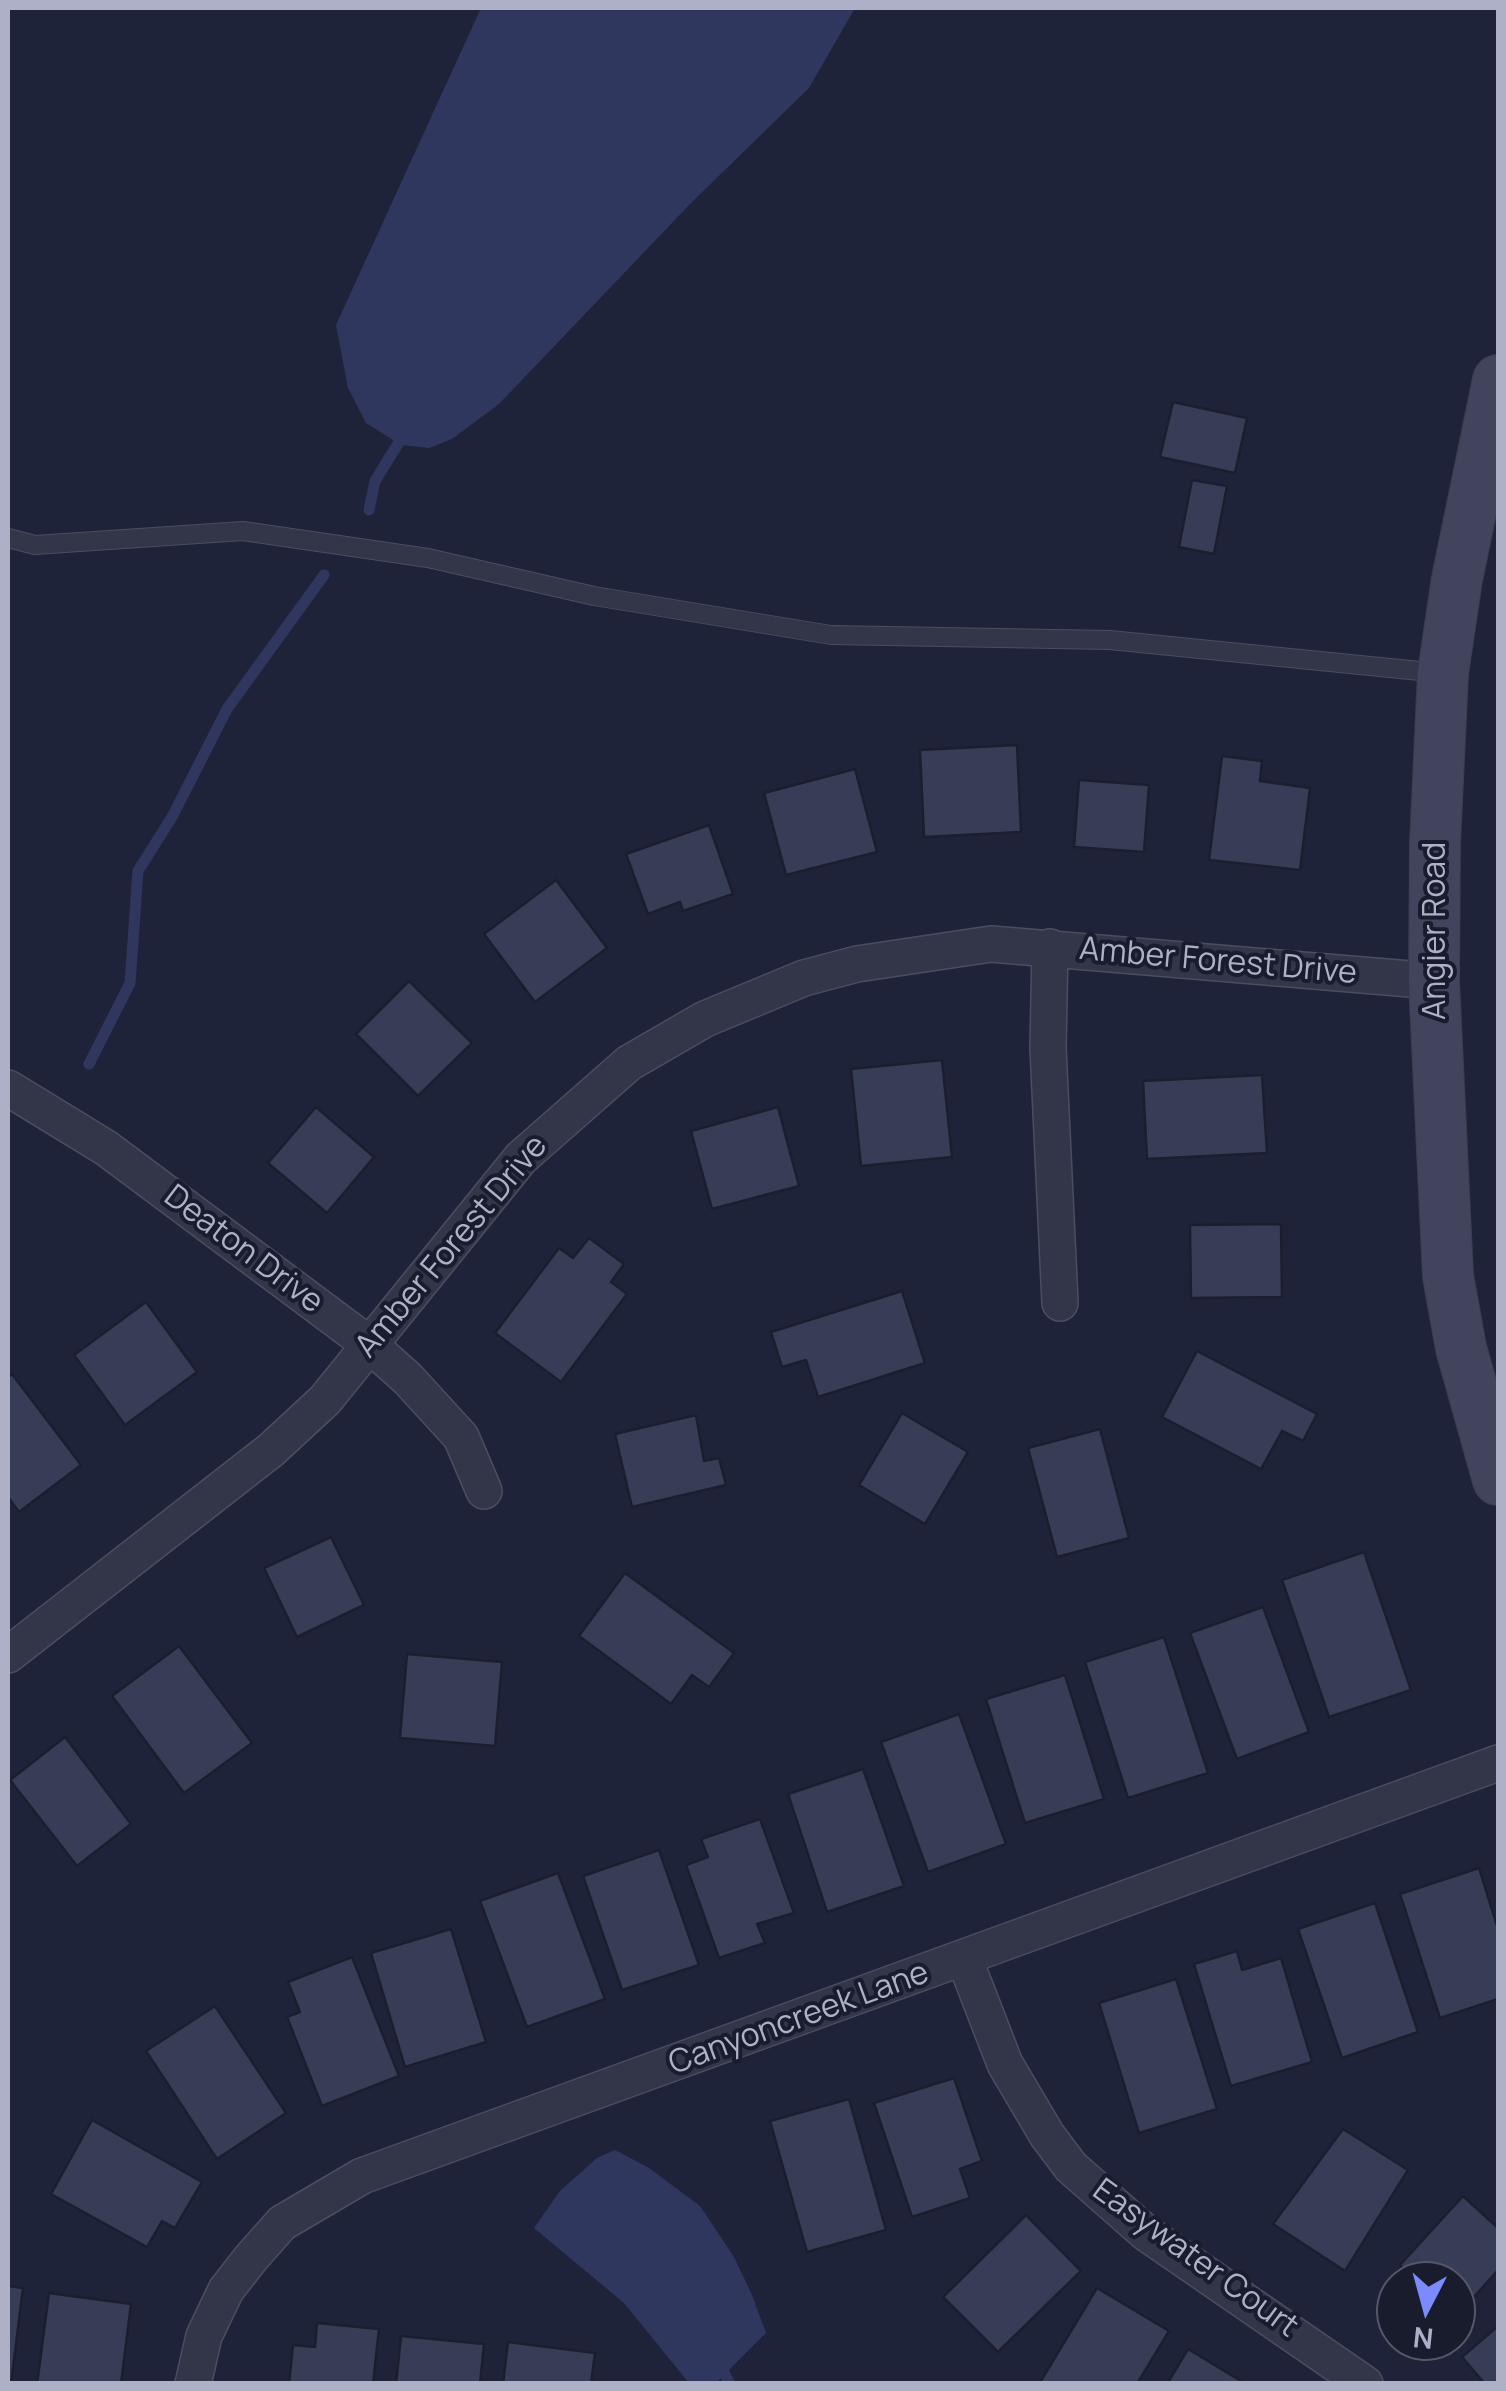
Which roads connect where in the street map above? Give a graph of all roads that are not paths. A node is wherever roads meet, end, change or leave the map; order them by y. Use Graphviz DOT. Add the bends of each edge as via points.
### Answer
graph roads {
  1 [pos="1498,380"];
  2 [pos="8,538"];
  3 [pos="1444,673"];
  4 [pos="1050,947"];
  5 [pos="1434,981"];
  6 [pos="8,1088"];
  7 [pos="1060,1303"];
  8 [pos="370,1346"];
  9 [pos="1498,1480"];
  10 [pos="484,1491"];
  11 [pos="8,1655"];
  12 [pos="1498,1762"];
  13 [pos="964,1958"];
  14 [pos="193,2384"];
  15 [pos="1365,2384"];
  1 -- 3 [label="street, Angier Road" via="1456,579"];
  2 -- 3 [label="lane" via="34,545 243,531 428,558 594,596 831,635 1110,640"];
  3 -- 5 [label="street, Angier Road"];
  4 -- 5 [label="street, Amber Forest Drive"];
  4 -- 7 [label="street"];
  4 -- 8 [label="street, Amber Forest Drive" via="991,944 910,953 804,978 704,1019 629,1063 521,1158"];
  5 -- 9 [label="street, Angier Road" via="1448,1276"];
  6 -- 8 [label="street, Deaton Drive" via="106,1148"];
  8 -- 10 [label="street, Deaton Drive" via="461,1437"];
  8 -- 11 [label="street, Amber Forest Drive" via="271,1450"];
  12 -- 13 [label="street, Canyoncreek Lane"];
  13 -- 14 [label="street, Canyoncreek Lane" via="326,2193 282,2222 226,2290 204,2336"];
  13 -- 15 [label="street, Easywater Court" via="1005,2064 1071,2167 1146,2232"];
}
